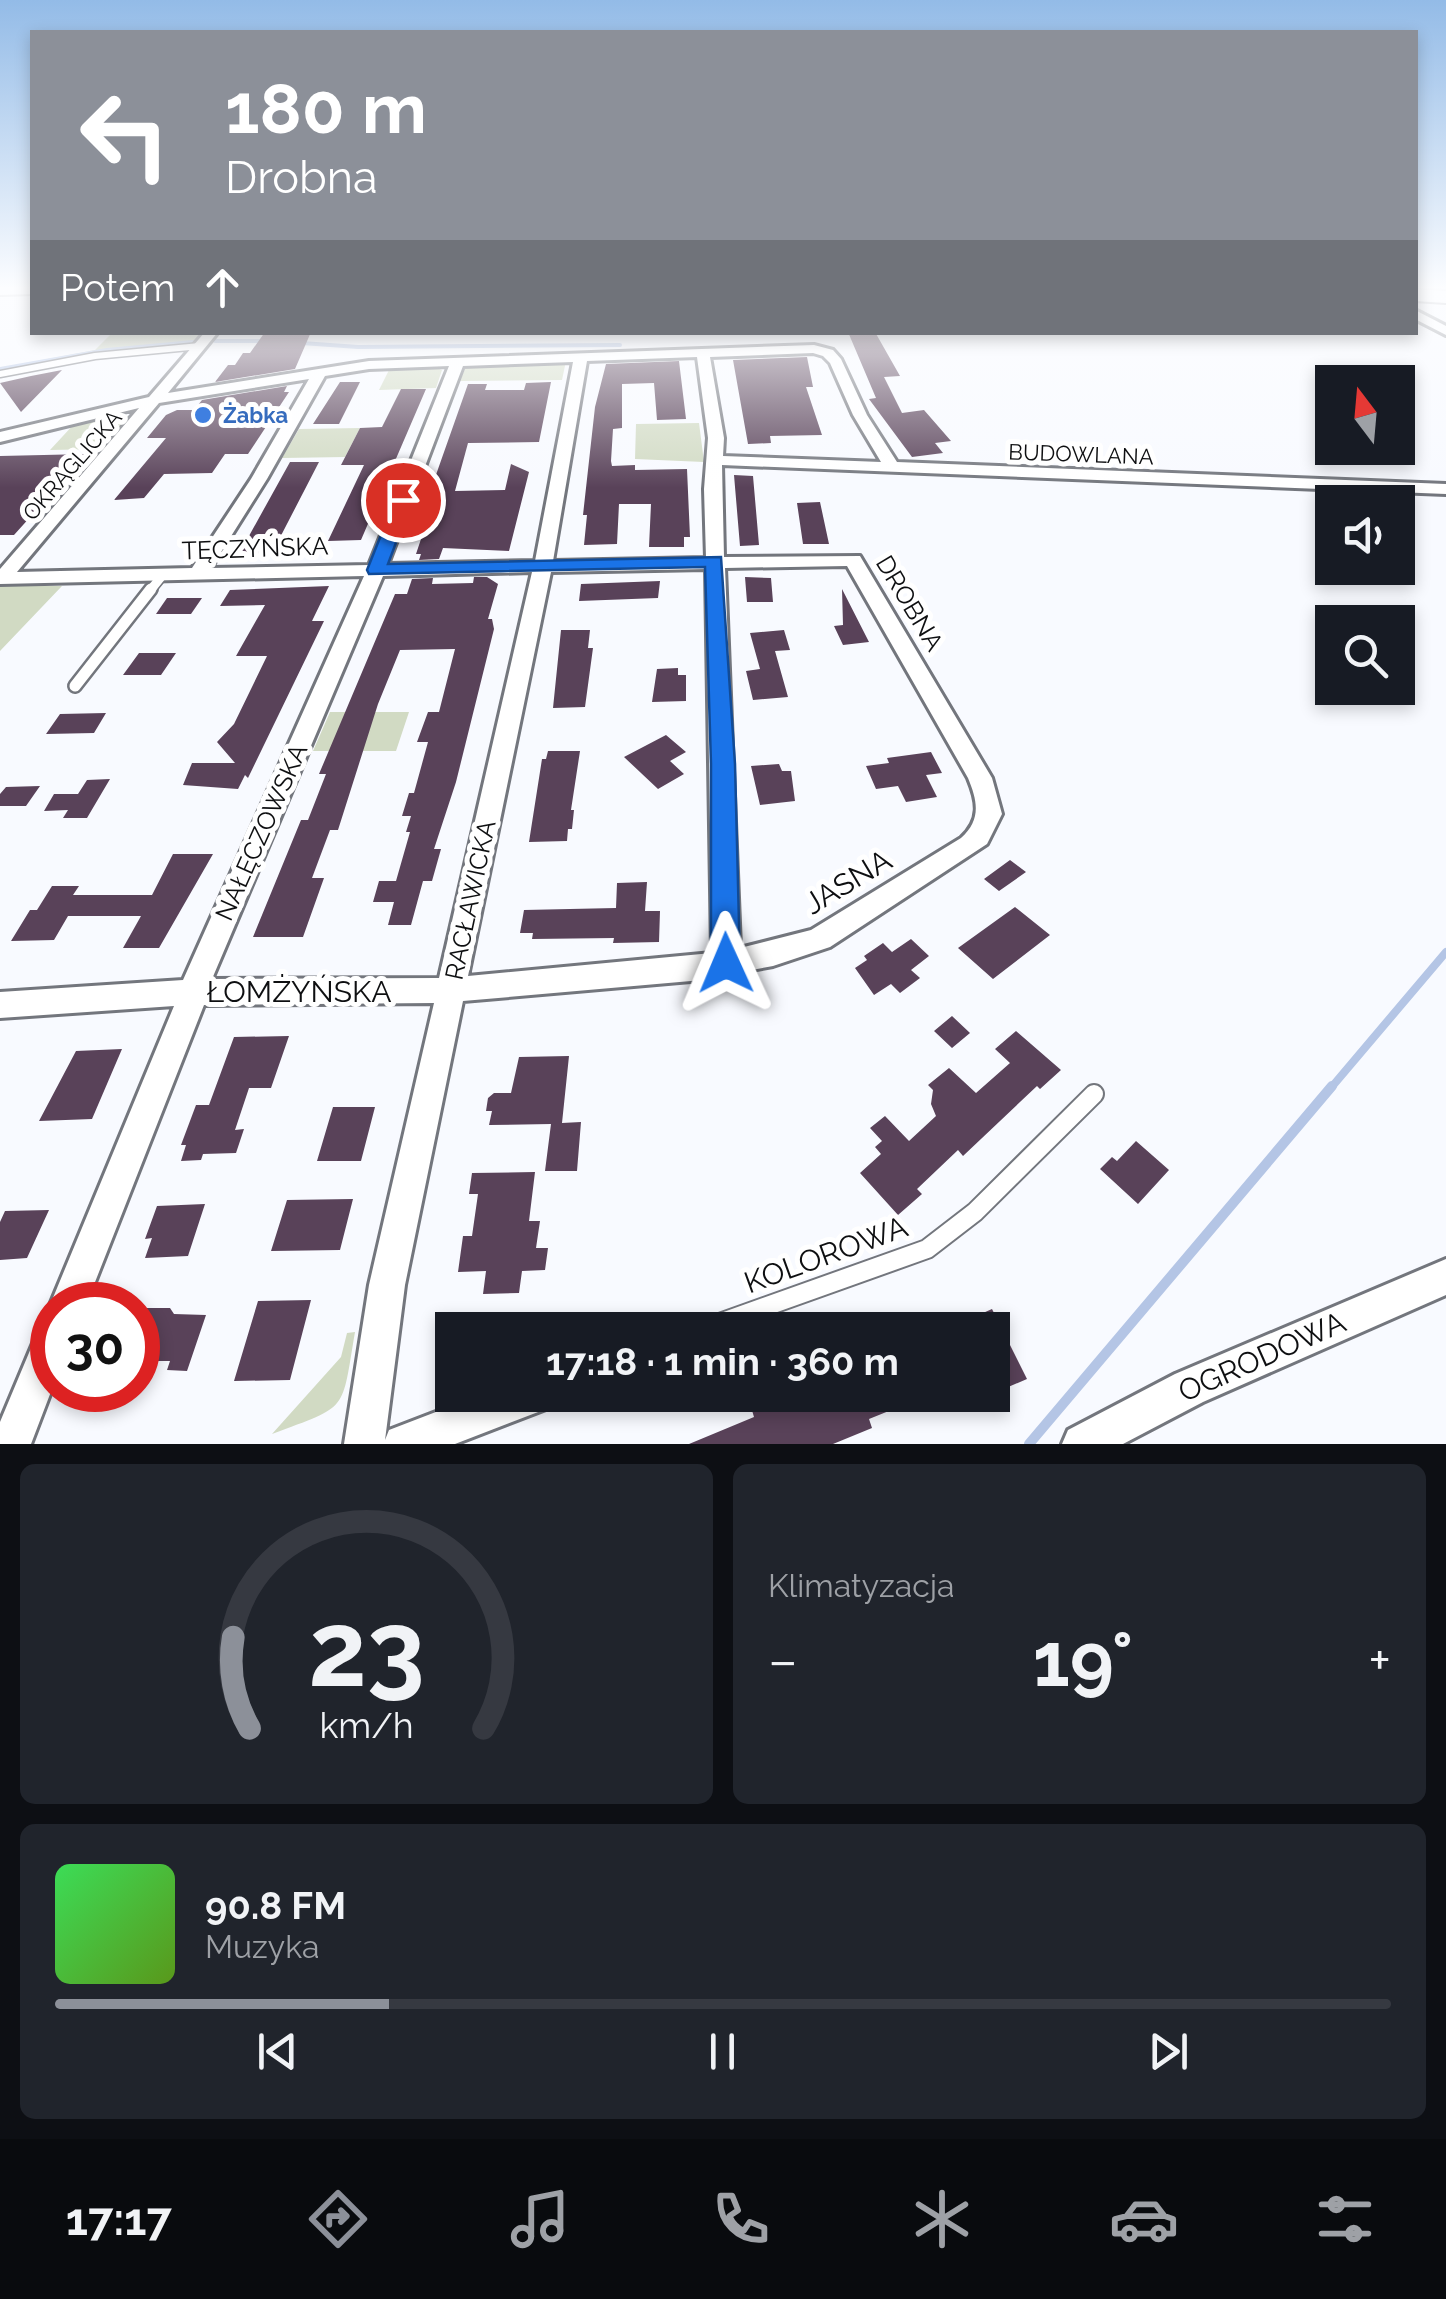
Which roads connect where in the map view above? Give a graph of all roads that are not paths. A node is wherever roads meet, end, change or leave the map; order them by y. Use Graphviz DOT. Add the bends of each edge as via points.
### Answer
graph roads {
  1 [pos="122,353"];
  2 [pos="194,353"];
  3 [pos="656,353"];
  4 [pos="704,353"];
  5 [pos="829,353"];
  6 [pos="581,356"];
  7 [pos="458,360"];
  8 [pos="320,372"];
  9 [pos="0,374"];
  10 [pos="157,400"];
  11 [pos="0,437"];
  12 [pos="714,460"];
  13 [pos="892,467"];
  14 [pos="1446,489"];
  15 [pos="714,561"];
  16 [pos="631,564"];
  17 [pos="543,566"];
  18 [pos="376,570"];
  19 [pos="197,575"];
  20 [pos="161,577"];
  21 [pos="1,578"];
  22 [pos="75,686"];
  23 [pos="991,817"];
  24 [pos="726,963"];
  25 [pos="597,980"];
  26 [pos="450,990"];
  27 [pos="194,992"];
  28 [pos="0,1006"];
  29 [pos="1094,1094"];
  30 [pos="1446,1277"];
  31 [pos="77,1282"];
  32 [pos="750,1312"];
  33 [pos="30,1395"];
  34 [pos="487,1412"];
  35 [pos="10,1444"];
  36 [pos="364,1444"];
  37 [pos="403,1444"];
  38 [pos="1082,1444"];
  1 -- 9 [label="lane"];
  2 -- 10 [label="street, OKRĄGLICKA"];
  3 -- 6 [label="street"];
  4 -- 12 [label="street"];
  5 -- 13 [label="street"];
  6 -- 7 [label="street"];
  6 -- 17 [label="street, RACŁAWICKA"];
  7 -- 8 [label="street"];
  7 -- 18 [label="street, NAŁĘCZOWSKA"];
  8 -- 10 [label="street"];
  8 -- 19 [label="street"];
  10 -- 11 [label="street"];
  10 -- 21 [label="street, OKRĄGLICKA"];
  12 -- 13 [label="street, BUDOWLANA"];
  12 -- 15 [label="street"];
  13 -- 14 [label="street, BUDOWLANA"];
  15 -- 16 [label="street, DROBNA"];
  15 -- 23 [label="street, DROBNA" via="853,560 980,778"];
  15 -- 24 [label="street"];
  16 -- 17 [label="street, TĘCZYŃSKA"];
  17 -- 18 [label="street, TĘCZYŃSKA"];
  17 -- 26 [label="street, RACŁAWICKA"];
  18 -- 19 [label="street, TĘCZYŃSKA"];
  18 -- 27 [label="street, NAŁĘCZOWSKA"];
  19 -- 20 [label="street, TĘCZYŃSKA"];
  20 -- 21 [label="street, TĘCZYŃSKA"];
  20 -- 22 [label="lane"];
  23 -- 24 [label="street, JASNA" via="970,845 820,939"];
  24 -- 25 [label="street, JASNA"];
  25 -- 26 [label="street, ŁOMŻYŃSKA"];
  26 -- 27 [label="street, ŁOMŻYŃSKA"];
  26 -- 36 [label="street, RACŁAWICKA" via="387,1285"];
  27 -- 28 [label="street, ŁOMŻYŃSKA"];
  27 -- 31 [label="street, NAŁĘCZOWSKA"];
  29 -- 32 [label="lane, KOLOROWA" via="975,1212 926,1249"];
  30 -- 38 [label="street, OGRODOWA" via="1189,1388"];
  33 -- 35 [label="street"];
  34 -- 37 [label="street"];
}
